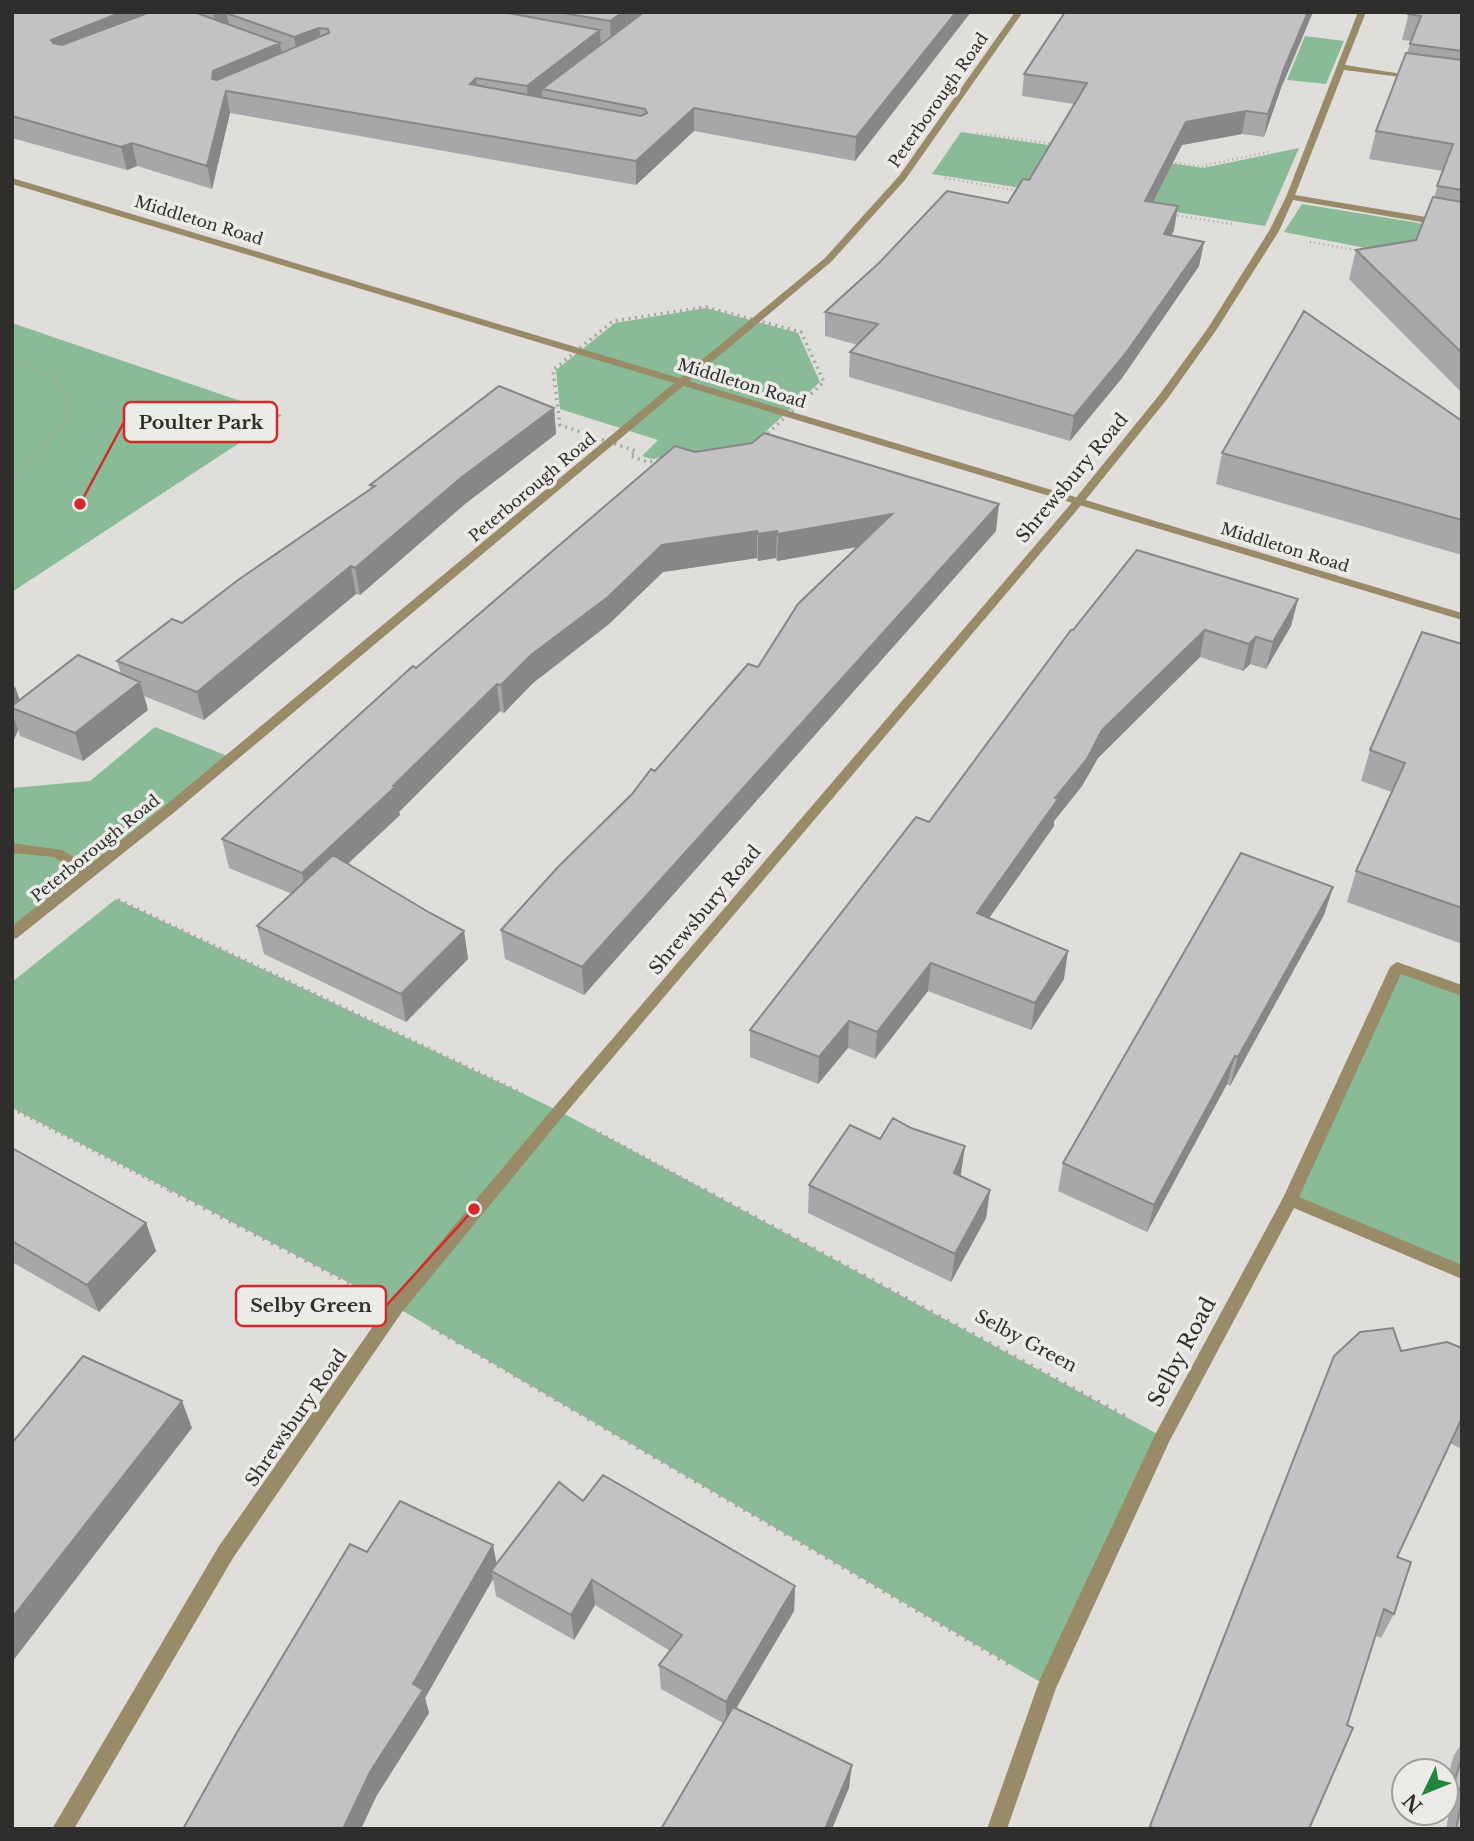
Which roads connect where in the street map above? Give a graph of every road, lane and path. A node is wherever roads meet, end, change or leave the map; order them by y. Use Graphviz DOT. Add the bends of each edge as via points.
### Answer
graph roads {
  1 [pos="1019,12"];
  2 [pos="1362,12"];
  3 [pos="1342,67"];
  4 [pos="1422,78"];
  5 [pos="938,127"];
  6 [pos="1311,143"];
  7 [pos="1058,145"];
  8 [pos="1163,160"];
  9 [pos="1203,166"];
  10 [pos="906,172"];
  11 [pos="1297,180"];
  12 [pos="12,181"];
  13 [pos="1023,191"];
  14 [pos="1290,197"];
  15 [pos="1168,214"];
  16 [pos="1462,226"];
  17 [pos="1273,233"];
  18 [pos="1366,252"];
  19 [pos="12,357"];
  20 [pos="684,382"];
  21 [pos="12,478"];
  22 [pos="1079,501"];
  23 [pos="1462,617"];
  24 [pos="12,849"];
  25 [pos="89,873"];
  26 [pos="12,934"];
  27 [pos="1462,992"];
  28 [pos="12,1108"];
  29 [pos="559,1111"];
  30 [pos="1290,1200"];
  31 [pos="1462,1272"];
  32 [pos="396,1307"];
  33 [pos="1163,1437"];
  34 [pos="1047,1686"];
  35 [pos="62,1829"];
  36 [pos="998,1829"];
  1 -- 5 [label="street, Peterborough Road"];
  2 -- 3 [label="street, Shrewsbury Road"];
  3 -- 4 [label="street"];
  3 -- 6 [label="street, Shrewsbury Road"];
  5 -- 7 [label="path"];
  5 -- 10 [label="street, Peterborough Road"];
  6 -- 9 [label="path"];
  6 -- 11 [label="street, Shrewsbury Road"];
  8 -- 9 [label="path"];
  9 -- 11 [label="path"];
  10 -- 13 [label="path"];
  10 -- 20 [label="street, Peterborough Road" via="828,260"];
  11 -- 14 [label="street, Shrewsbury Road"];
  12 -- 20 [label="street, Middleton Road"];
  14 -- 16 [label="street"];
  14 -- 17 [label="street, Shrewsbury Road"];
  15 -- 17 [label="path"];
  17 -- 18 [label="path"];
  17 -- 22 [label="street, Shrewsbury Road" via="1196,351"];
  19 -- 21 [label="path" via="54,377 69,400 65,424"];
  20 -- 22 [label="street, Middleton Road"];
  20 -- 25 [label="street, Peterborough Road"];
  22 -- 23 [label="street, Middleton Road"];
  22 -- 29 [label="street, Shrewsbury Road"];
  24 -- 25 [label="street" via="57,853"];
  25 -- 26 [label="street, Peterborough Road"];
  25 -- 29 [label="path, Selby Green" via="116,899"];
  27 -- 30 [label="street, Selby Road" via="1397,967"];
  28 -- 32 [label="path"];
  29 -- 32 [label="street, Shrewsbury Road"];
  29 -- 33 [label="path, Selby Green"];
  30 -- 31 [label="street"];
  30 -- 33 [label="street, Selby Road"];
  32 -- 34 [label="path"];
  32 -- 35 [label="street, Shrewsbury Road" via="226,1552"];
  33 -- 34 [label="street, Selby Road"];
  34 -- 36 [label="street, Selby Road"];
}
